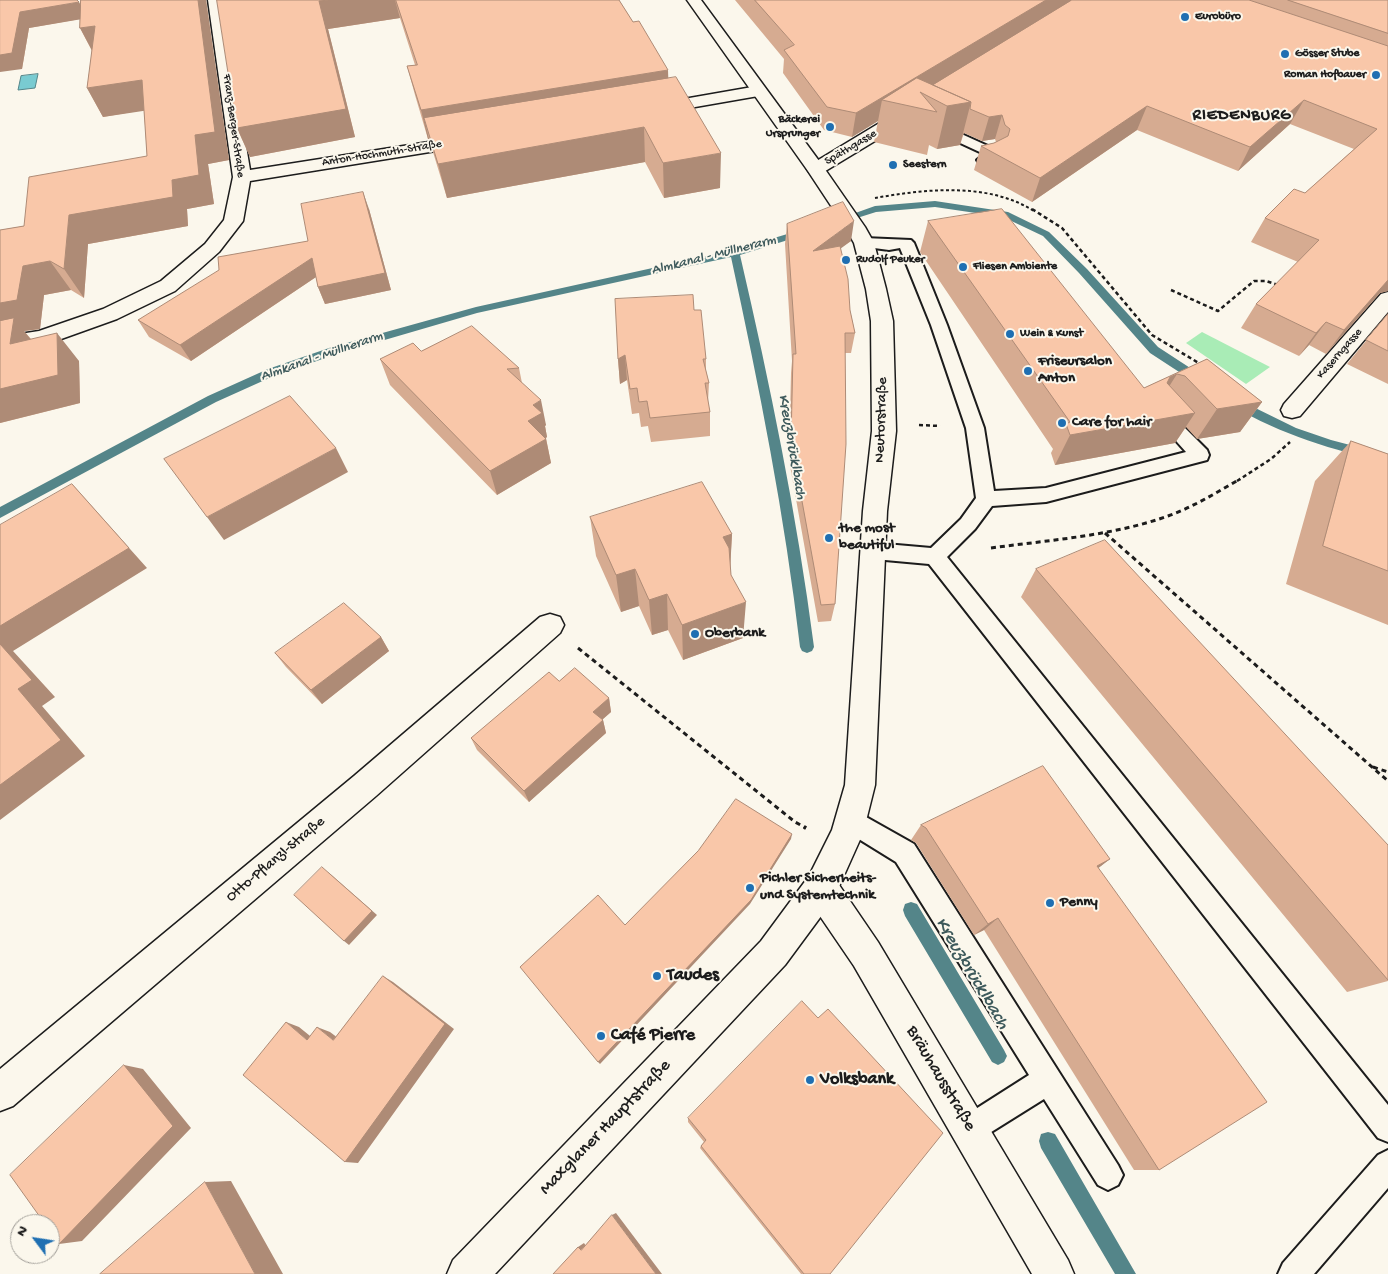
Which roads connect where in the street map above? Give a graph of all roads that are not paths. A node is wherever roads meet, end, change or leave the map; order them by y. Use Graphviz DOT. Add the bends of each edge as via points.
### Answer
graph roads {
  1 [pos="215,0"];
  2 [pos="694,0"];
  3 [pos="758,91"];
  4 [pos="915,109"];
  5 [pos="641,111"];
  6 [pos="483,138"];
  7 [pos="981,162"];
  8 [pos="816,169"];
  9 [pos="242,177"];
  10 [pos="854,226"];
  11 [pos="925,240"];
  12 [pos="906,243"];
  13 [pos="1388,299"];
  14 [pos="0,344"];
  15 [pos="1292,410"];
  16 [pos="1159,412"];
  17 [pos="986,499"];
  18 [pos="874,551"];
  19 [pos="935,556"];
  20 [pos="550,625"];
  21 [pos="850,820"];
  22 [pos="821,888"];
  23 [pos="1047,1080"];
  24 [pos="0,1093"];
  25 [pos="1388,1128"];
  26 [pos="970,1129"];
  27 [pos="1388,1165"];
  28 [pos="1108,1175"];
  29 [pos="466,1274"];
  30 [pos="1054,1274"];
  31 [pos="1294,1274"];
  1 -- 9 [label="street, Franz-Berger-Straße"];
  2 -- 3 [label="street, Neutorstraße"];
  3 -- 5 [label="street"];
  3 -- 8 [label="street, Neutorstraße"];
  4 -- 7 [label="lane" via="994,154"];
  4 -- 8 [label="street, Späthgasse"];
  6 -- 9 [label="street, Anton-Hochmuth-Straße"];
  8 -- 10 [label="street, Neutorstraße"];
  9 -- 14 [label="street, Franz-Berger-Straße" via="233,221 212,248 168,286 110,314 50,335"];
  10 -- 12 [label="lane" via="889,245"];
  10 -- 18 [label="street, Neutorstraße" via="882,321 884,431"];
  11 -- 12 [label="lane"];
  12 -- 17 [label="lane" via="976,428"];
  13 -- 15 [label="street, Kaserngasse"];
  16 -- 17 [label="lane" via="1200,455 1046,495"];
  17 -- 19 [label="lane" via="968,524"];
  18 -- 19 [label="lane"];
  18 -- 21 [label="street, Neutorstraße" via="860,786"];
  19 -- 25 [label="lane"];
  20 -- 24 [label="street, Otto-Pflanzl-Straße" via="358,792"];
  21 -- 22 [label="street, Neutorstraße"];
  21 -- 23 [label="lane" via="905,853"];
  22 -- 26 [label="street, Bräuhausstraße" via="866,954"];
  22 -- 29 [label="street, Maxglaner Hauptstraße" via="773,953"];
  23 -- 26 [label="lane"];
  23 -- 28 [label="lane"];
  26 -- 30 [label="street, Bräuhausstraße"];
  27 -- 31 [label="lane"];
}
